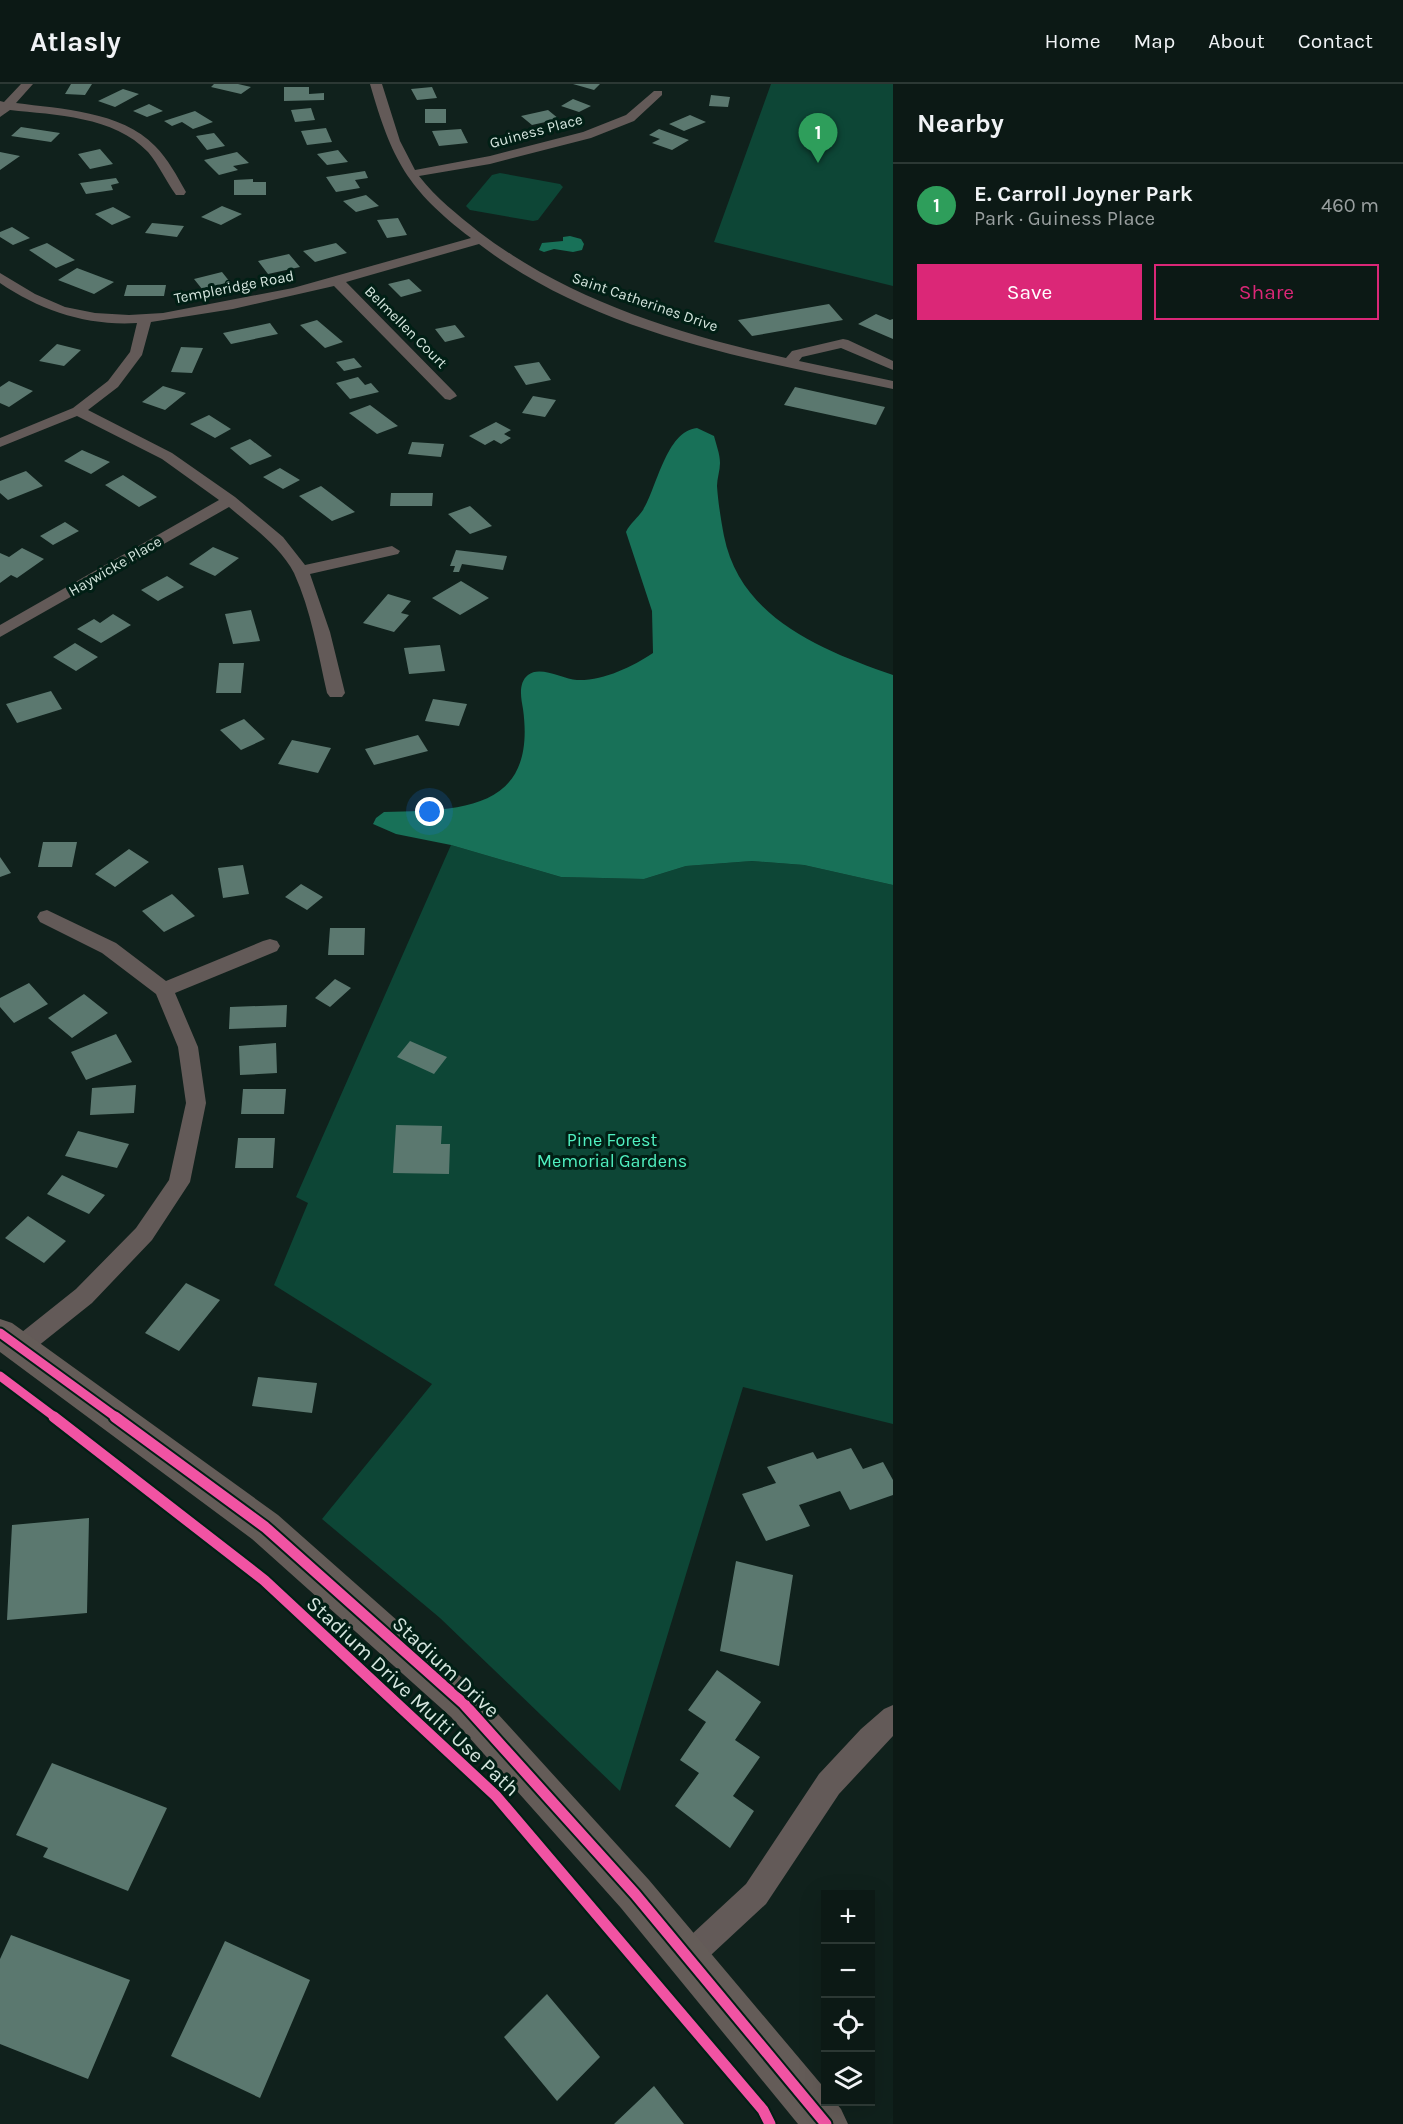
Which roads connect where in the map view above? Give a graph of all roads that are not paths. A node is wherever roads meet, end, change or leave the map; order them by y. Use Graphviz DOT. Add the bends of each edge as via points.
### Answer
graph roads {
  1 [pos="27,84"];
  2 [pos="376,84"];
  3 [pos="658,93"];
  4 [pos="3,108"];
  5 [pos="411,174"];
  6 [pos="180,192"];
  7 [pos="478,240"];
  8 [pos="0,277"];
  9 [pos="338,282"];
  10 [pos="16,290"];
  11 [pos="0,295"];
  12 [pos="145,320"];
  13 [pos="789,363"];
  14 [pos="893,366"];
  15 [pos="893,385"];
  16 [pos="450,396"];
  17 [pos="78,411"];
  18 [pos="0,443"];
  19 [pos="230,500"];
  20 [pos="392,551"];
  21 [pos="301,571"];
  22 [pos="0,632"];
  23 [pos="336,693"];
  24 [pos="47,917"];
  25 [pos="270,946"];
  26 [pos="164,990"];
  27 [pos="10,1340"];
  28 [pos="893,1718"];
  29 [pos="688,1957"];
  30 [pos="826,2124"];
  1 -- 4 [label="street"];
  2 -- 5 [label="street, Saint Catherines Drive" via="392,134"];
  3 -- 5 [label="street, Guiness Place" via="630,118 587,135 490,160"];
  4 -- 6 [label="street" via="65,113 124,131 146,144"];
  5 -- 7 [label="street, Saint Catherines Drive" via="437,204"];
  7 -- 9 [label="street, Templeridge Road"];
  7 -- 13 [label="street, Saint Catherines Drive" via="551,286 610,310 682,335"];
  8 -- 10 [label="street, Templeridge Road"];
  9 -- 12 [label="street, Templeridge Road" via="193,314"];
  9 -- 16 [label="street, Belmellen Court"];
  10 -- 11 [label="street"];
  10 -- 12 [label="street, Templeridge Road" via="70,314"];
  12 -- 17 [label="street" via="137,352 113,384"];
  13 -- 14 [label="street" via="797,354 843,343"];
  13 -- 15 [label="street, Saint Catherines Drive"];
  17 -- 18 [label="street"];
  17 -- 19 [label="street" via="167,456"];
  19 -- 21 [label="street" via="277,540"];
  19 -- 22 [label="street, Haywicke Place"];
  20 -- 21 [label="street"];
  21 -- 23 [label="street" via="322,632"];
  24 -- 26 [label="street" via="109,948"];
  25 -- 26 [label="street"];
  26 -- 27 [label="street" via="188,1047 196,1103 179,1182 144,1234 84,1296"];
  27 -- 29 [label="street, Stadium Drive" via="265,1527 464,1704"];
  28 -- 29 [label="street" via="829,1784 756,1894"];
  29 -- 30 [label="street, Stadium Drive"];
}
